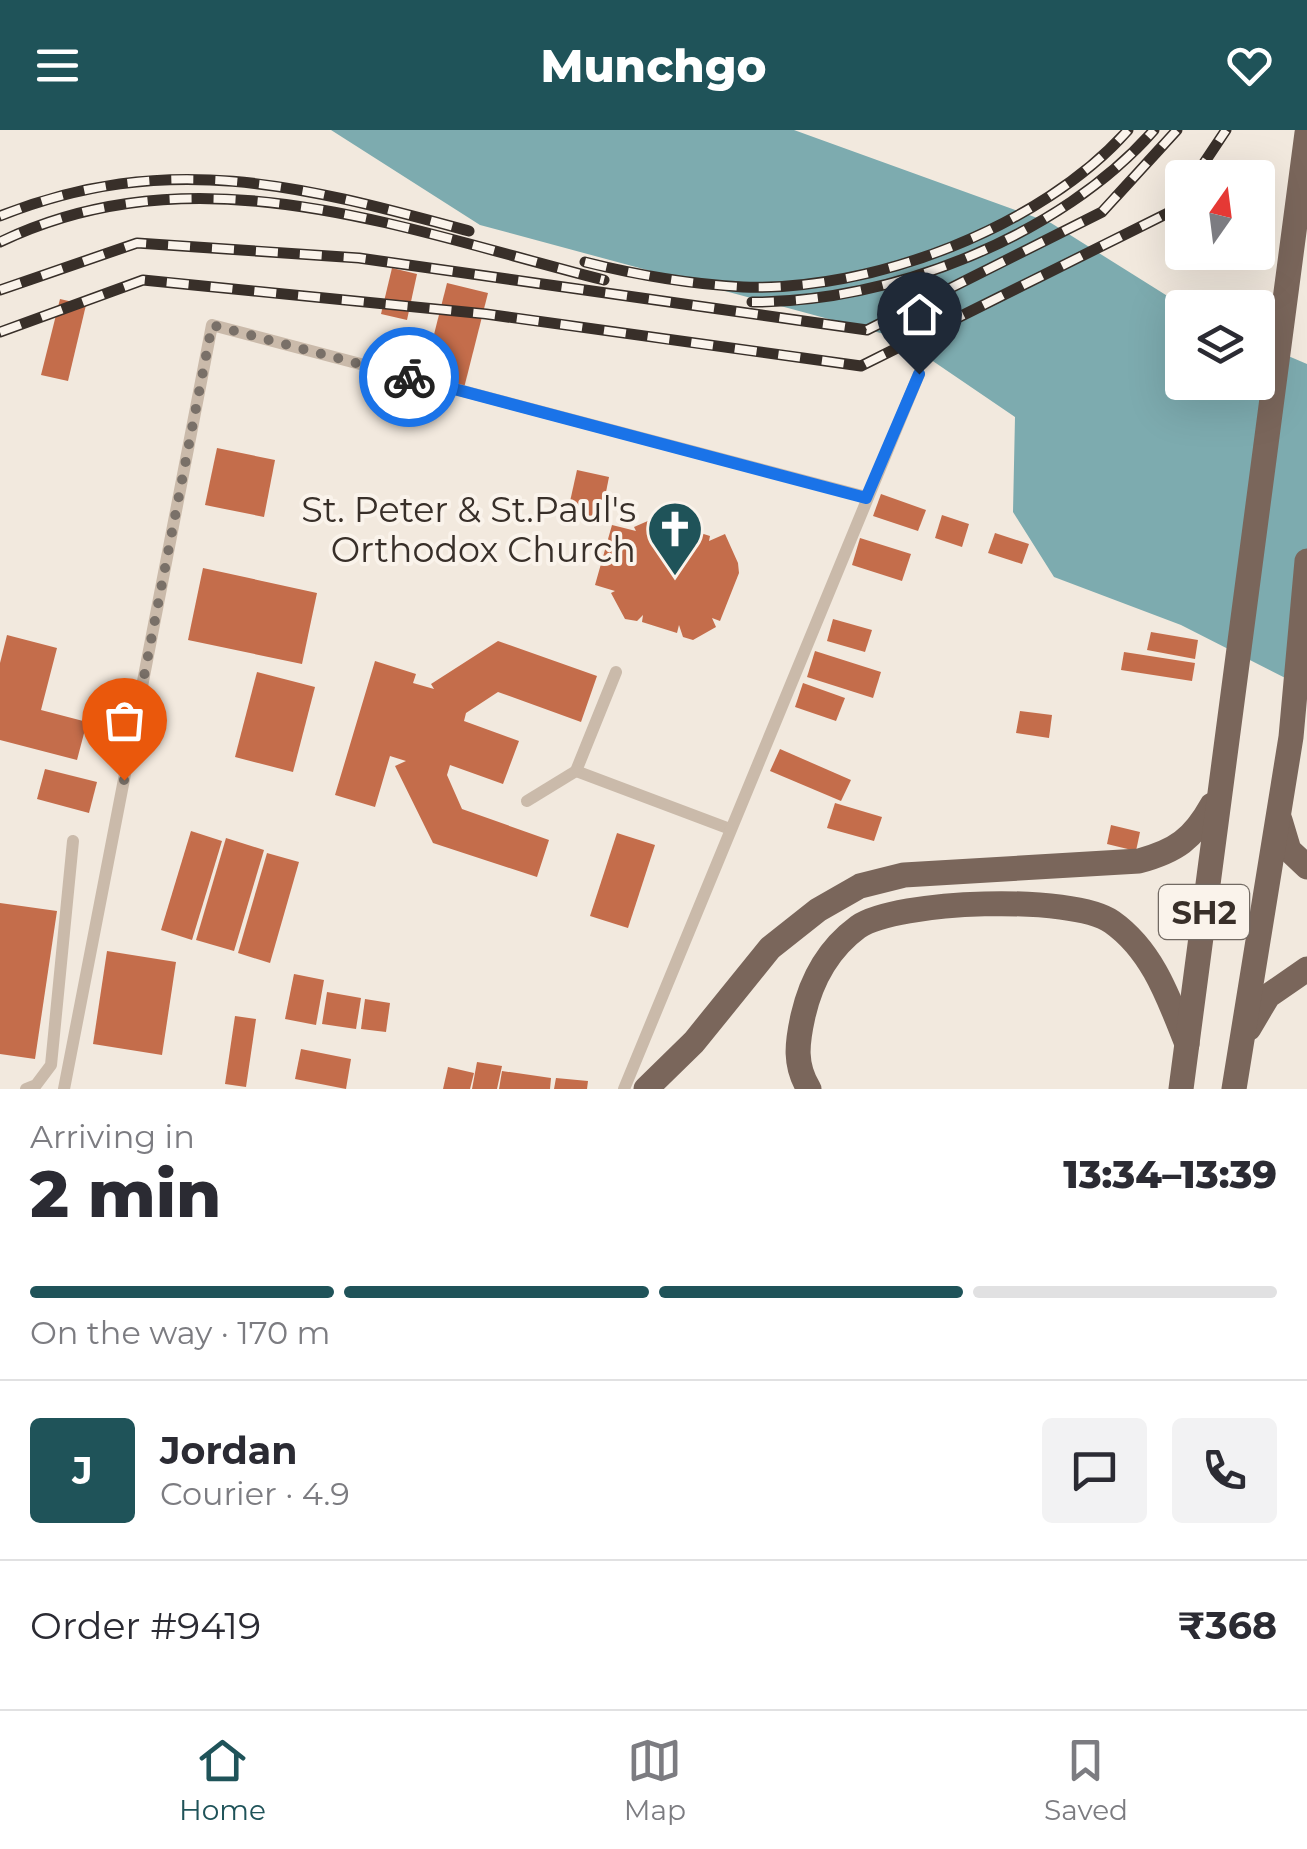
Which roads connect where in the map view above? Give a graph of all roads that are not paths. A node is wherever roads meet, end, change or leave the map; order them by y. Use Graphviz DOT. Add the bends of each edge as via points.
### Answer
graph roads {
  1 [pos="1307,133"];
  2 [pos="919,374"];
  3 [pos="866,498"];
  4 [pos="1307,560"];
  5 [pos="616,672"];
  6 [pos="576,771"];
  7 [pos="1218,795"];
  8 [pos="527,800"];
  9 [pos="1278,815"];
  10 [pos="730,829"];
  11 [pos="73,841"];
  12 [pos="1307,867"];
  13 [pos="1300,972"];
  14 [pos="1241,1043"];
  15 [pos="1189,1050"];
  16 [pos="26,1089"];
  17 [pos="64,1089"];
  18 [pos="624,1089"];
  19 [pos="646,1089"];
  20 [pos="809,1089"];
  21 [pos="1181,1089"];
  22 [pos="1234,1089"];
  1 -- 7 [label="main road, SH2"];
  2 -- 3 [label="lane"];
  3 -- 10 [label="lane"];
  3 -- 17 [label="lane" via="212,325"];
  4 -- 9 [label="main road, SH2"];
  5 -- 6 [label="lane"];
  6 -- 8 [label="lane"];
  6 -- 10 [label="lane"];
  7 -- 15 [label="main road, SH2"];
  7 -- 19 [label="main road" via="1195,835 1154,857 904,875 860,886 770,948 694,1042"];
  9 -- 12 [label="main road" via="1289,850"];
  9 -- 14 [label="main road, SH2"];
  10 -- 18 [label="lane"];
  11 -- 16 [label="lane" via="52,1064"];
  13 -- 14 [label="main road" via="1268,996"];
  14 -- 22 [label="main road, SH2"];
  15 -- 20 [label="main road" via="1140,946 1109,920 1027,901 883,916 859,926 826,958 808,994 798,1072"];
  15 -- 21 [label="main road, SH2"];
}
